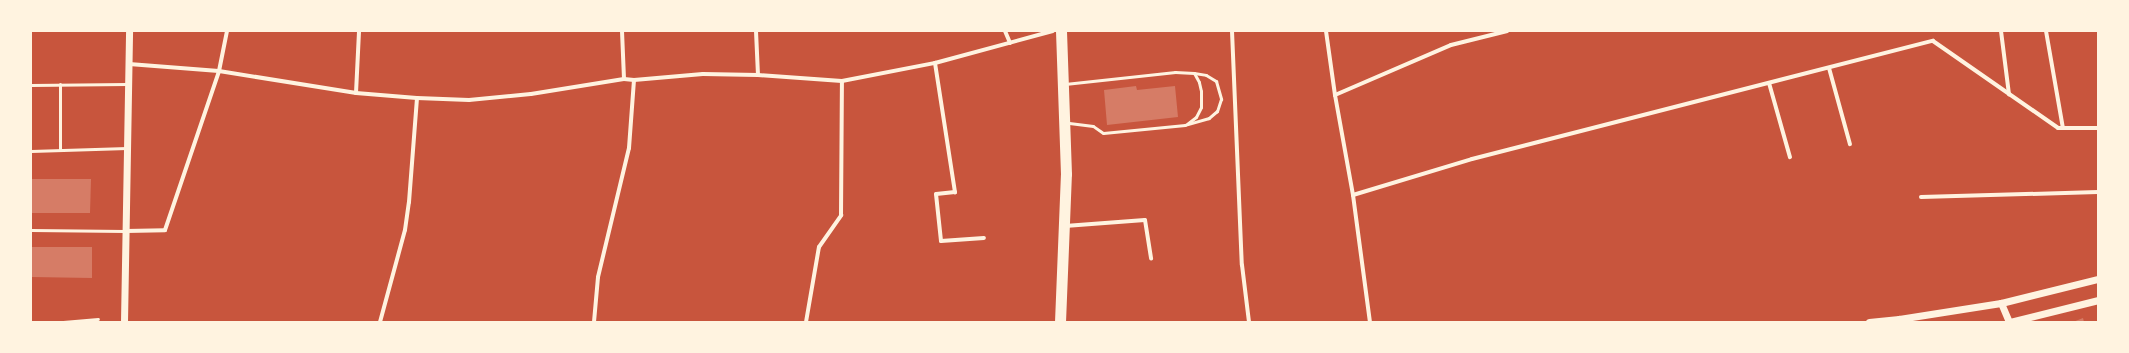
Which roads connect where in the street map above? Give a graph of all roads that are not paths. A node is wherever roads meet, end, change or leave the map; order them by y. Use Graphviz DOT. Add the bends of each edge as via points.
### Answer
graph roads {
  1 [pos="129,31"];
  2 [pos="227,31"];
  3 [pos="359,31"];
  4 [pos="622,31"];
  5 [pos="756,31"];
  6 [pos="1006,31"];
  7 [pos="1053,31"];
  8 [pos="1061,31"];
  9 [pos="1232,31"];
  10 [pos="1326,31"];
  11 [pos="1507,31"];
  12 [pos="2001,31"];
  13 [pos="2046,31"];
  14 [pos="1010,43"];
  15 [pos="935,63"];
  16 [pos="129,64"];
  17 [pos="1829,68"];
  18 [pos="219,72"];
  19 [pos="1194,73"];
  20 [pos="758,75"];
  21 [pos="624,79"];
  22 [pos="634,80"];
  23 [pos="842,81"];
  24 [pos="1769,83"];
  25 [pos="60,84"];
  26 [pos="128,84"];
  27 [pos="1064,84"];
  28 [pos="31,85"];
  29 [pos="356,93"];
  30 [pos="2009,94"];
  31 [pos="1335,95"];
  32 [pos="417,98"];
  33 [pos="1065,123"];
  34 [pos="1185,125"];
  35 [pos="2063,128"];
  36 [pos="2098,128"];
  37 [pos="1850,144"];
  38 [pos="127,148"];
  39 [pos="60,150"];
  40 [pos="31,151"];
  41 [pos="1790,157"];
  42 [pos="2098,192"];
  43 [pos="1353,196"];
  44 [pos="1921,197"];
  45 [pos="1065,226"];
  46 [pos="31,230"];
  47 [pos="126,231"];
  48 [pos="984,238"];
  49 [pos="1151,259"];
  50 [pos="2098,279"];
  51 [pos="2098,300"];
  52 [pos="2001,303"];
  53 [pos="98,319"];
  54 [pos="63,322"];
  55 [pos="124,322"];
  56 [pos="380,322"];
  57 [pos="594,322"];
  58 [pos="806,322"];
  59 [pos="1060,322"];
  60 [pos="1248,322"];
  61 [pos="1370,322"];
  62 [pos="1869,322"];
  63 [pos="2010,322"];
  1 -- 16 [label="street"];
  2 -- 18 [label="street"];
  3 -- 29 [label="street"];
  4 -- 21 [label="street"];
  5 -- 20 [label="street"];
  6 -- 14 [label="street"];
  7 -- 14 [label="street"];
  8 -- 27 [label="highway"];
  9 -- 60 [label="street" via="1242,265"];
  10 -- 31 [label="street"];
  11 -- 31 [label="street" via="1451,45"];
  12 -- 30 [label="street"];
  13 -- 35 [label="street"];
  14 -- 15 [label="street"];
  15 -- 23 [label="street"];
  15 -- 48 [label="street" via="955,192 936,194 941,241"];
  16 -- 18 [label="street"];
  16 -- 26 [label="street"];
  17 -- 24 [label="street"];
  17 -- 30 [label="street" via="1933,41"];
  17 -- 37 [label="street"];
  18 -- 29 [label="street"];
  18 -- 47 [label="street" via="165,230"];
  19 -- 27 [label="lane" via="1175,72"];
  19 -- 34 [label="lane" via="1200,86 1201,107 1196,117"];
  19 -- 34 [label="lane" via="1206,75 1216,81 1220,99 1217,111 1209,118"];
  20 -- 22 [label="street" via="703,74"];
  20 -- 23 [label="street"];
  21 -- 22 [label="street"];
  21 -- 32 [label="street" via="531,94 469,100"];
  22 -- 57 [label="street" via="629,148 598,276"];
  23 -- 58 [label="street" via="840,214 819,247"];
  24 -- 41 [label="street"];
  24 -- 43 [label="street" via="1472,159"];
  25 -- 26 [label="lane"];
  25 -- 28 [label="lane"];
  25 -- 39 [label="lane"];
  26 -- 38 [label="street"];
  27 -- 33 [label="highway"];
  29 -- 32 [label="street"];
  30 -- 35 [label="street" via="2058,128"];
  31 -- 43 [label="street"];
  32 -- 56 [label="street" via="405,230"];
  33 -- 34 [label="lane" via="1093,126 1103,133"];
  33 -- 45 [label="highway"];
  35 -- 36 [label="street"];
  38 -- 39 [label="lane"];
  38 -- 47 [label="street"];
  39 -- 40 [label="lane"];
  42 -- 44 [label="street"];
  43 -- 61 [label="street"];
  45 -- 49 [label="street" via="1146,220"];
  45 -- 59 [label="highway"];
  46 -- 47 [label="lane"];
  47 -- 55 [label="street"];
  50 -- 52 [label="street"];
  51 -- 63 [label="street"];
  52 -- 62 [label="street"];
  52 -- 63 [label="street"];
  53 -- 54 [label="lane"];
}
